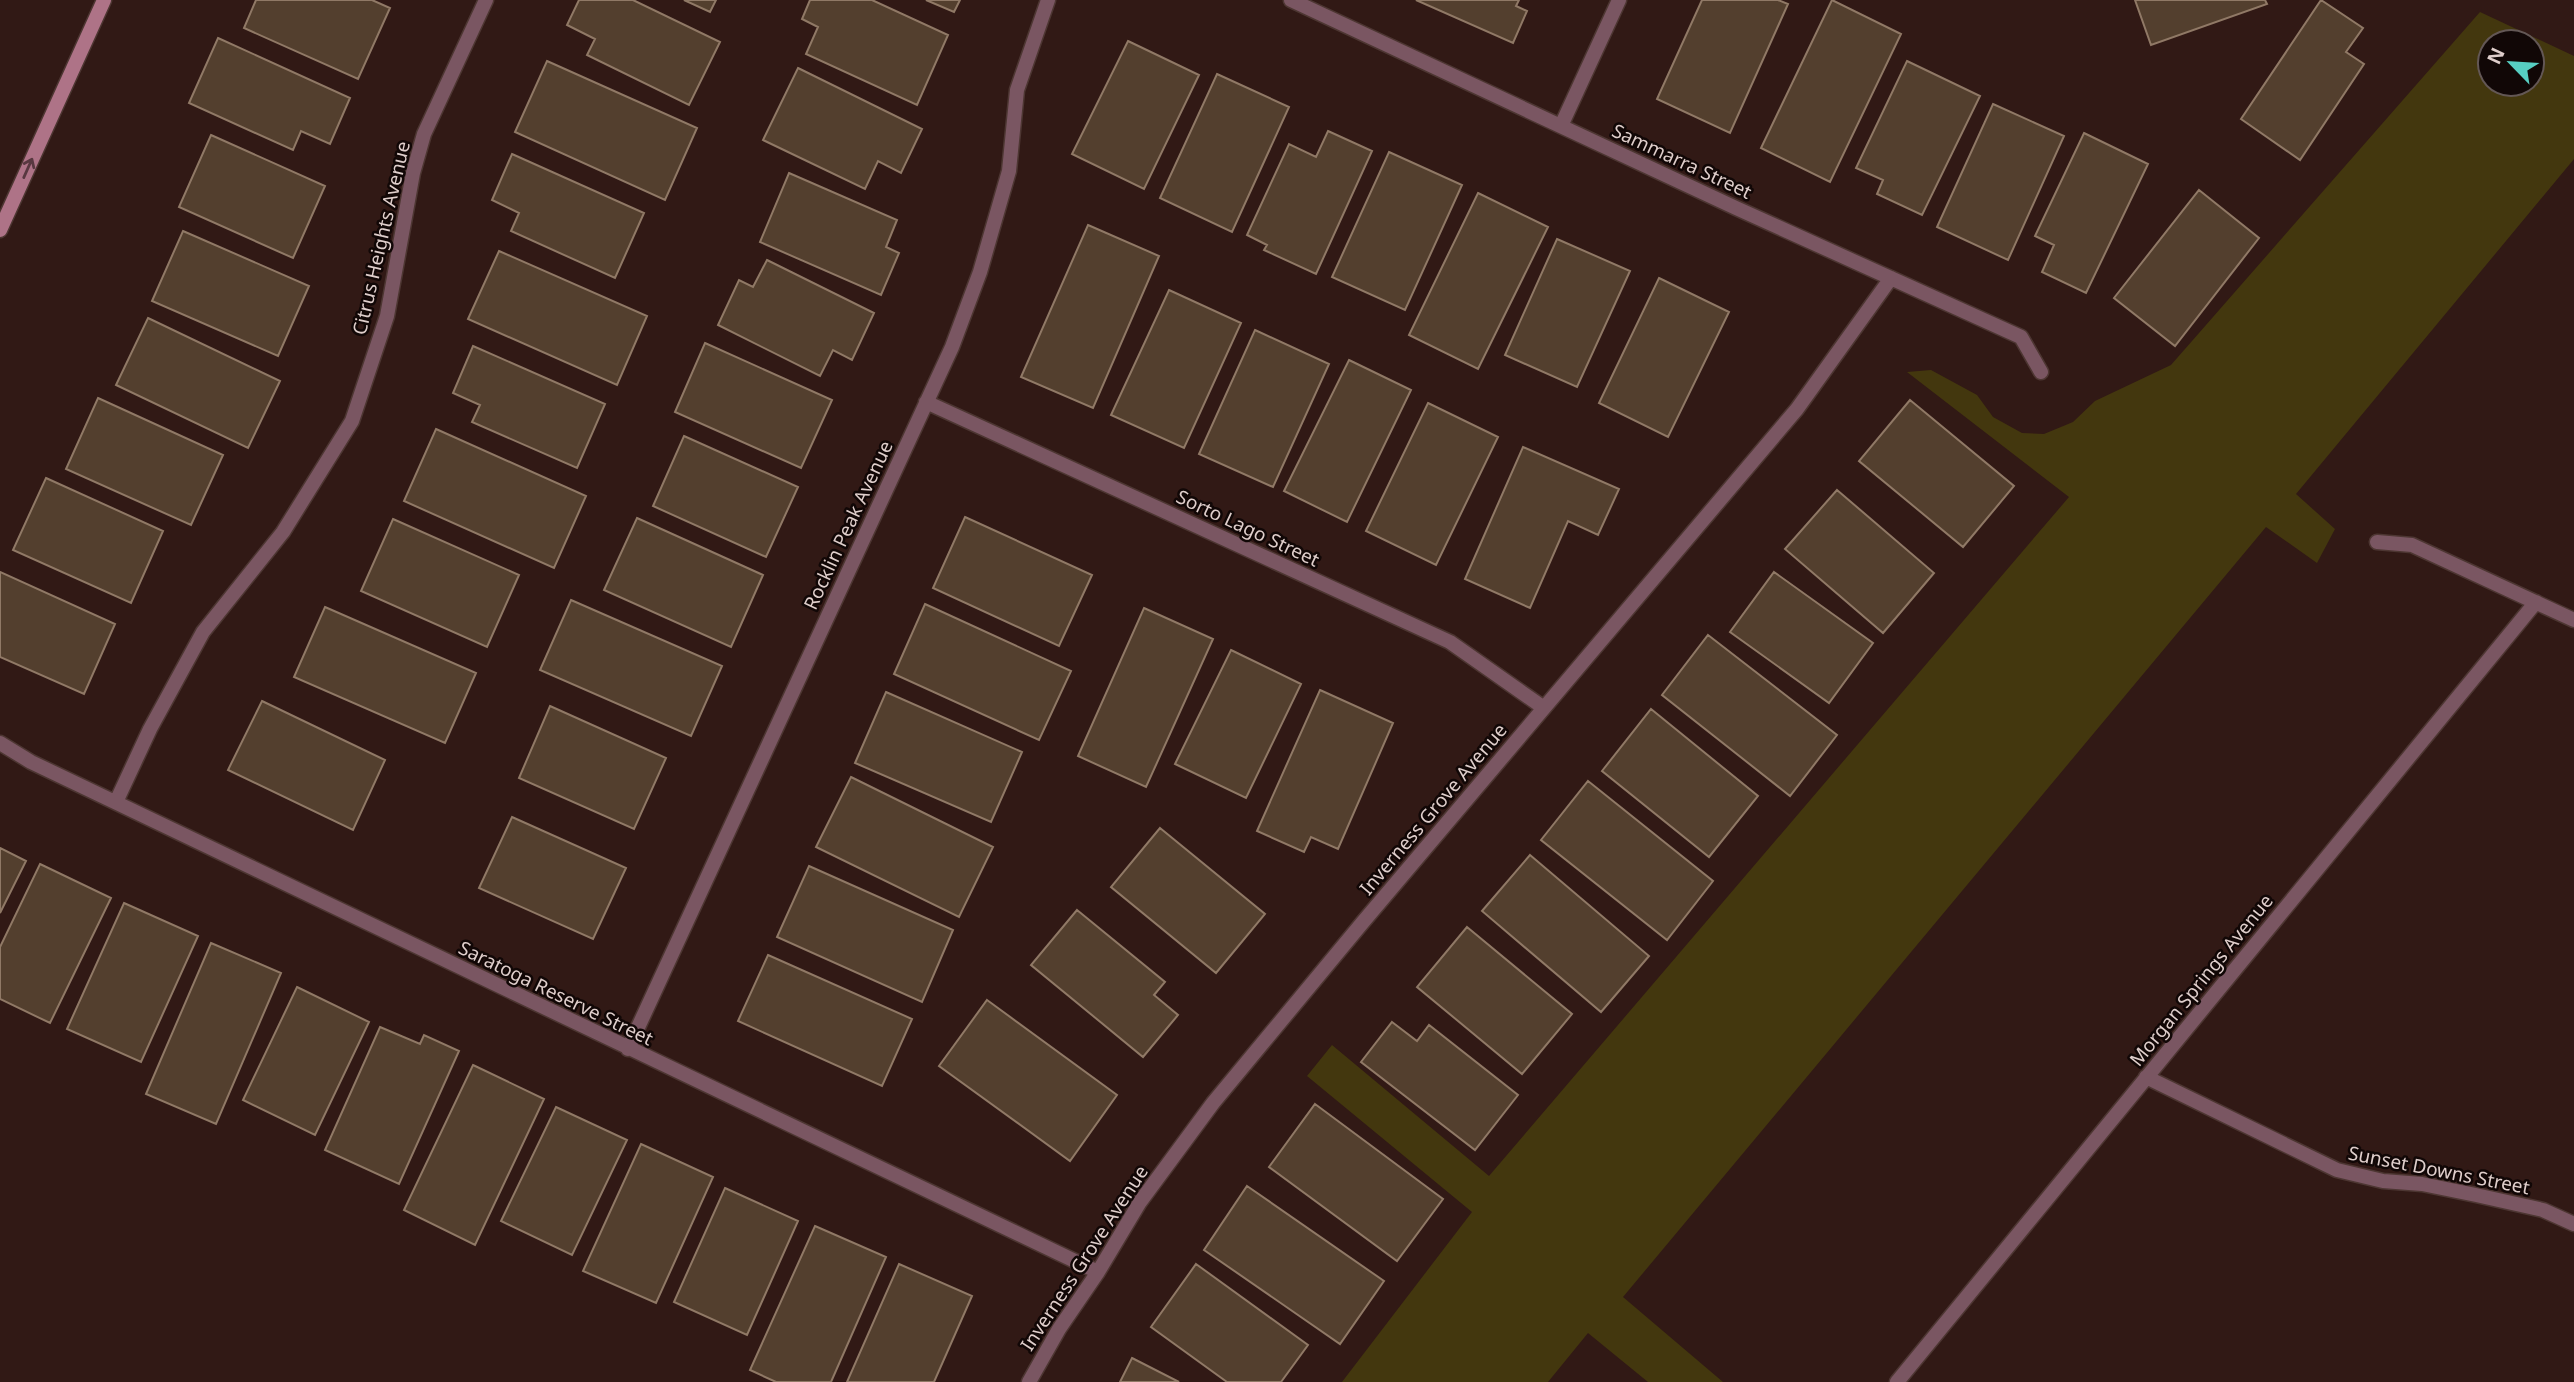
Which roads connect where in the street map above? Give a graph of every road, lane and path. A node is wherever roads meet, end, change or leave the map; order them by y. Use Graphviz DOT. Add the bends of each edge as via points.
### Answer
graph roads {
  1 [pos="104,0"];
  2 [pos="486,0"];
  3 [pos="1048,0"];
  4 [pos="1291,0"];
  5 [pos="1619,0"];
  6 [pos="1562,126"];
  7 [pos="0,230"];
  8 [pos="1891,278"];
  9 [pos="2041,372"];
  10 [pos="926,402"];
  11 [pos="2377,542"];
  12 [pos="2536,602"];
  13 [pos="2574,620"];
  14 [pos="1544,708"];
  15 [pos="0,743"];
  16 [pos="116,802"];
  17 [pos="628,1049"];
  18 [pos="2146,1077"];
  19 [pos="2574,1224"];
  20 [pos="1098,1272"];
  21 [pos="1029,1382"];
  22 [pos="1897,1382"];
  7 -- 1 [label="main road, one-way"];
  2 -- 16 [label="street, Citrus Heights Avenue" via="424,134 387,316 352,421 282,533 203,632"];
  3 -- 10 [label="street, Rocklin Peak Avenue" via="1017,90 1009,171 980,272"];
  4 -- 6 [label="street, Sammarra Street"];
  5 -- 6 [label="street"];
  6 -- 8 [label="street, Sammarra Street"];
  8 -- 9 [label="street, Sammarra Street" via="2021,337"];
  8 -- 14 [label="street, Inverness Grove Avenue" via="1797,409"];
  10 -- 14 [label="street, Sorto Lago Street" via="1450,642"];
  10 -- 17 [label="street, Rocklin Peak Avenue"];
  11 -- 12 [label="street" via="2412,545"];
  12 -- 13 [label="street"];
  12 -- 18 [label="street, Morgan Springs Avenue"];
  14 -- 20 [label="street, Inverness Grove Avenue" via="1213,1103 1140,1202"];
  15 -- 16 [label="street, Saratoga Reserve Street"];
  16 -- 17 [label="street, Saratoga Reserve Street"];
  17 -- 20 [label="street, Saratoga Reserve Street"];
  18 -- 19 [label="street, Sunset Downs Street" via="2337,1170 2543,1210"];
  18 -- 22 [label="street, Morgan Springs Avenue"];
  20 -- 21 [label="street, Inverness Grove Avenue"];
}
